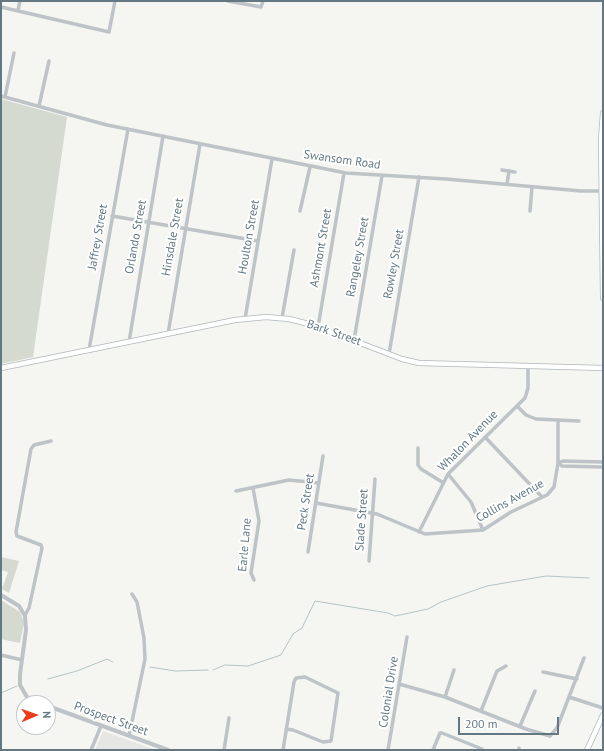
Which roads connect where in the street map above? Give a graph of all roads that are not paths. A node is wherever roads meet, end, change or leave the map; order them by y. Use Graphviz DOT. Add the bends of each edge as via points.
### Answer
graph roads {
  1 [pos="20,1"];
  2 [pos="115,1"];
  3 [pos="228,1"];
  4 [pos="263,1"];
  5 [pos="1,7"];
  6 [pos="18,10"];
  7 [pos="14,53"];
  8 [pos="49,61"];
  9 [pos="3,97"];
  10 [pos="39,106"];
  11 [pos="603,113"];
  12 [pos="128,129"];
  13 [pos="163,136"];
  14 [pos="200,144"];
  15 [pos="272,159"];
  16 [pos="310,167"];
  17 [pos="502,170"];
  18 [pos="509,171"];
  19 [pos="516,172"];
  20 [pos="344,173"];
  21 [pos="382,176"];
  22 [pos="419,177"];
  23 [pos="507,184"];
  24 [pos="532,187"];
  25 [pos="601,191"];
  26 [pos="300,211"];
  27 [pos="530,211"];
  28 [pos="112,216"];
  29 [pos="149,222"];
  30 [pos="186,229"];
  31 [pos="258,241"];
  32 [pos="294,250"];
  33 [pos="603,298"];
  34 [pos="282,318"];
  35 [pos="245,319"];
  36 [pos="318,327"];
  37 [pos="168,334"];
  38 [pos="354,340"];
  39 [pos="129,342"];
  40 [pos="89,350"];
  41 [pos="389,354"];
  42 [pos="528,367"];
  43 [pos="1,368"];
  44 [pos="601,368"];
  45 [pos="517,406"];
  46 [pos="558,420"];
  47 [pos="579,421"];
  48 [pos="485,437"];
  49 [pos="51,441"];
  50 [pos="418,448"];
  51 [pos="323,456"];
  52 [pos="603,462"];
  53 [pos="558,463"];
  54 [pos="603,467"];
  55 [pos="448,474"];
  56 [pos="375,479"];
  57 [pos="442,482"];
  58 [pos="319,483"];
  59 [pos="253,488"];
  60 [pos="236,491"];
  61 [pos="542,498"];
  62 [pos="316,503"];
  63 [pos="373,513"];
  64 [pos="483,530"];
  65 [pos="419,532"];
  66 [pos="308,552"];
  67 [pos="369,561"];
  68 [pos="254,580"];
  69 [pos="132,594"];
  70 [pos="1,595"];
  71 [pos="25,614"];
  72 [pos="407,638"];
  73 [pos="1,655"];
  74 [pos="584,658"];
  75 [pos="22,660"];
  76 [pos="506,666"];
  77 [pos="454,670"];
  78 [pos="543,672"];
  79 [pos="577,679"];
  80 [pos="400,684"];
  81 [pos="535,691"];
  82 [pos="26,695"];
  83 [pos="445,697"];
  84 [pos="570,697"];
  85 [pos="603,708"];
  86 [pos="56,709"];
  87 [pos="481,711"];
  88 [pos="603,715"];
  89 [pos="229,718"];
  90 [pos="100,726"];
  91 [pos="520,726"];
  92 [pos="286,729"];
  93 [pos="129,736"];
  94 [pos="482,749"];
  95 [pos="91,750"];
  96 [pos="168,750"];
  97 [pos="224,750"];
  98 [pos="283,750"];
  99 [pos="388,750"];
  100 [pos="433,750"];
  101 [pos="587,750"];
  1 -- 6 [label="street"];
  2 -- 6 [label="street" via="109,32"];
  3 -- 4 [label="street" via="261,7"];
  5 -- 6 [label="street"];
  7 -- 9 [label="street"];
  8 -- 10 [label="street"];
  9 -- 10 [label="street, Swansom Road"];
  10 -- 12 [label="street, Swansom Road"];
  11 -- 25 [label="main road"];
  12 -- 13 [label="street, Swansom Road"];
  12 -- 28 [label="street, Jaffrey Street"];
  13 -- 14 [label="street, Swansom Road"];
  13 -- 29 [label="street, Orlando Street"];
  14 -- 15 [label="street, Swansom Road"];
  14 -- 30 [label="street, Hinsdale Street"];
  15 -- 16 [label="street, Swansom Road"];
  15 -- 31 [label="street, Houlton Street"];
  16 -- 20 [label="street, Swansom Road"];
  16 -- 26 [label="street"];
  17 -- 18 [label="street"];
  18 -- 19 [label="street"];
  18 -- 23 [label="street"];
  20 -- 21 [label="street, Swansom Road"];
  20 -- 36 [label="street, Ashmont Street"];
  21 -- 22 [label="street, Swansom Road"];
  21 -- 38 [label="street, Rangeley Street"];
  22 -- 23 [label="street, Swansom Road"];
  22 -- 41 [label="street, Rowley Street"];
  23 -- 24 [label="street, Swansom Road"];
  24 -- 25 [label="street, Swansom Road"];
  24 -- 27 [label="street"];
  25 -- 33 [label="main road"];
  28 -- 29 [label="street"];
  28 -- 40 [label="street, Jaffrey Street"];
  29 -- 30 [label="street"];
  29 -- 39 [label="street, Orlando Street"];
  30 -- 31 [label="street"];
  30 -- 37 [label="street, Hinsdale Street"];
  31 -- 35 [label="street, Houlton Street"];
  32 -- 34 [label="street"];
  34 -- 35 [label="main road, Bark Street"];
  34 -- 36 [label="main road, Bark Street"];
  35 -- 37 [label="main road, Bark Street"];
  36 -- 38 [label="main road, Bark Street"];
  37 -- 39 [label="main road, Bark Street"];
  38 -- 41 [label="main road, Bark Street"];
  39 -- 40 [label="main road, Bark Street"];
  40 -- 43 [label="main road, Bark Street"];
  41 -- 42 [label="main road, Bark Street" via="432,365"];
  42 -- 44 [label="main road, Bark Street"];
  42 -- 45 [label="street, Whalon Avenue" via="527,392"];
  45 -- 46 [label="street" via="530,417"];
  45 -- 48 [label="street, Whalon Avenue"];
  46 -- 47 [label="street"];
  46 -- 53 [label="street, Collins Avenue"];
  48 -- 55 [label="street, Whalon Avenue"];
  48 -- 61 [label="street"];
  49 -- 71 [label="street" via="34,445 31,449 16,532 17,536 41,545 42,548 29,608"];
  50 -- 57 [label="street" via="418,465"];
  51 -- 58 [label="street, Peck Street"];
  52 -- 53 [label="street"];
  53 -- 54 [label="street" via="562,466"];
  53 -- 61 [label="street, Collins Avenue" via="554,487"];
  55 -- 57 [label="street, Whalon Avenue"];
  55 -- 64 [label="street" via="471,502"];
  56 -- 63 [label="street, Slade Street"];
  57 -- 65 [label="street, Whalon Avenue"];
  58 -- 59 [label="street" via="288,480"];
  58 -- 62 [label="street, Peck Street"];
  59 -- 60 [label="street"];
  59 -- 68 [label="street, Earle Lane" via="259,521 251,573"];
  61 -- 64 [label="street, Collins Avenue" via="511,512"];
  62 -- 63 [label="street, Collins Avenue"];
  62 -- 66 [label="street, Peck Street"];
  63 -- 65 [label="street, Collins Avenue"];
  63 -- 67 [label="street, Slade Street"];
  64 -- 65 [label="street, Collins Avenue" via="430,535"];
  69 -- 93 [label="street" via="138,602 145,659"];
  70 -- 71 [label="street" via="19,606"];
  71 -- 75 [label="street" via="27,625"];
  72 -- 80 [label="street, Colonial Drive"];
  73 -- 75 [label="street"];
  74 -- 79 [label="street"];
  75 -- 82 [label="street" via="19,680 21,689"];
  76 -- 87 [label="street" via="497,671"];
  77 -- 83 [label="street"];
  78 -- 79 [label="street"];
  79 -- 84 [label="street"];
  80 -- 83 [label="street"];
  80 -- 99 [label="street, Colonial Drive"];
  81 -- 91 [label="street"];
  83 -- 87 [label="street"];
  84 -- 85 [label="street"];
  84 -- 91 [label="street" via="552,735"];
  86 -- 90 [label="street, Prospect Street"];
  87 -- 91 [label="street"];
  88 -- 101 [label="main road"];
  89 -- 97 [label="street"];
  90 -- 93 [label="street, Prospect Street"];
  90 -- 95 [label="street"];
  92 -- 92 [label="street" via="294,682 298,677 338,692 331,741 323,742"];
  92 -- 98 [label="street"];
  93 -- 96 [label="street, Prospect Street"];
  94 -- 100 [label="street" via="440,733"];
}
